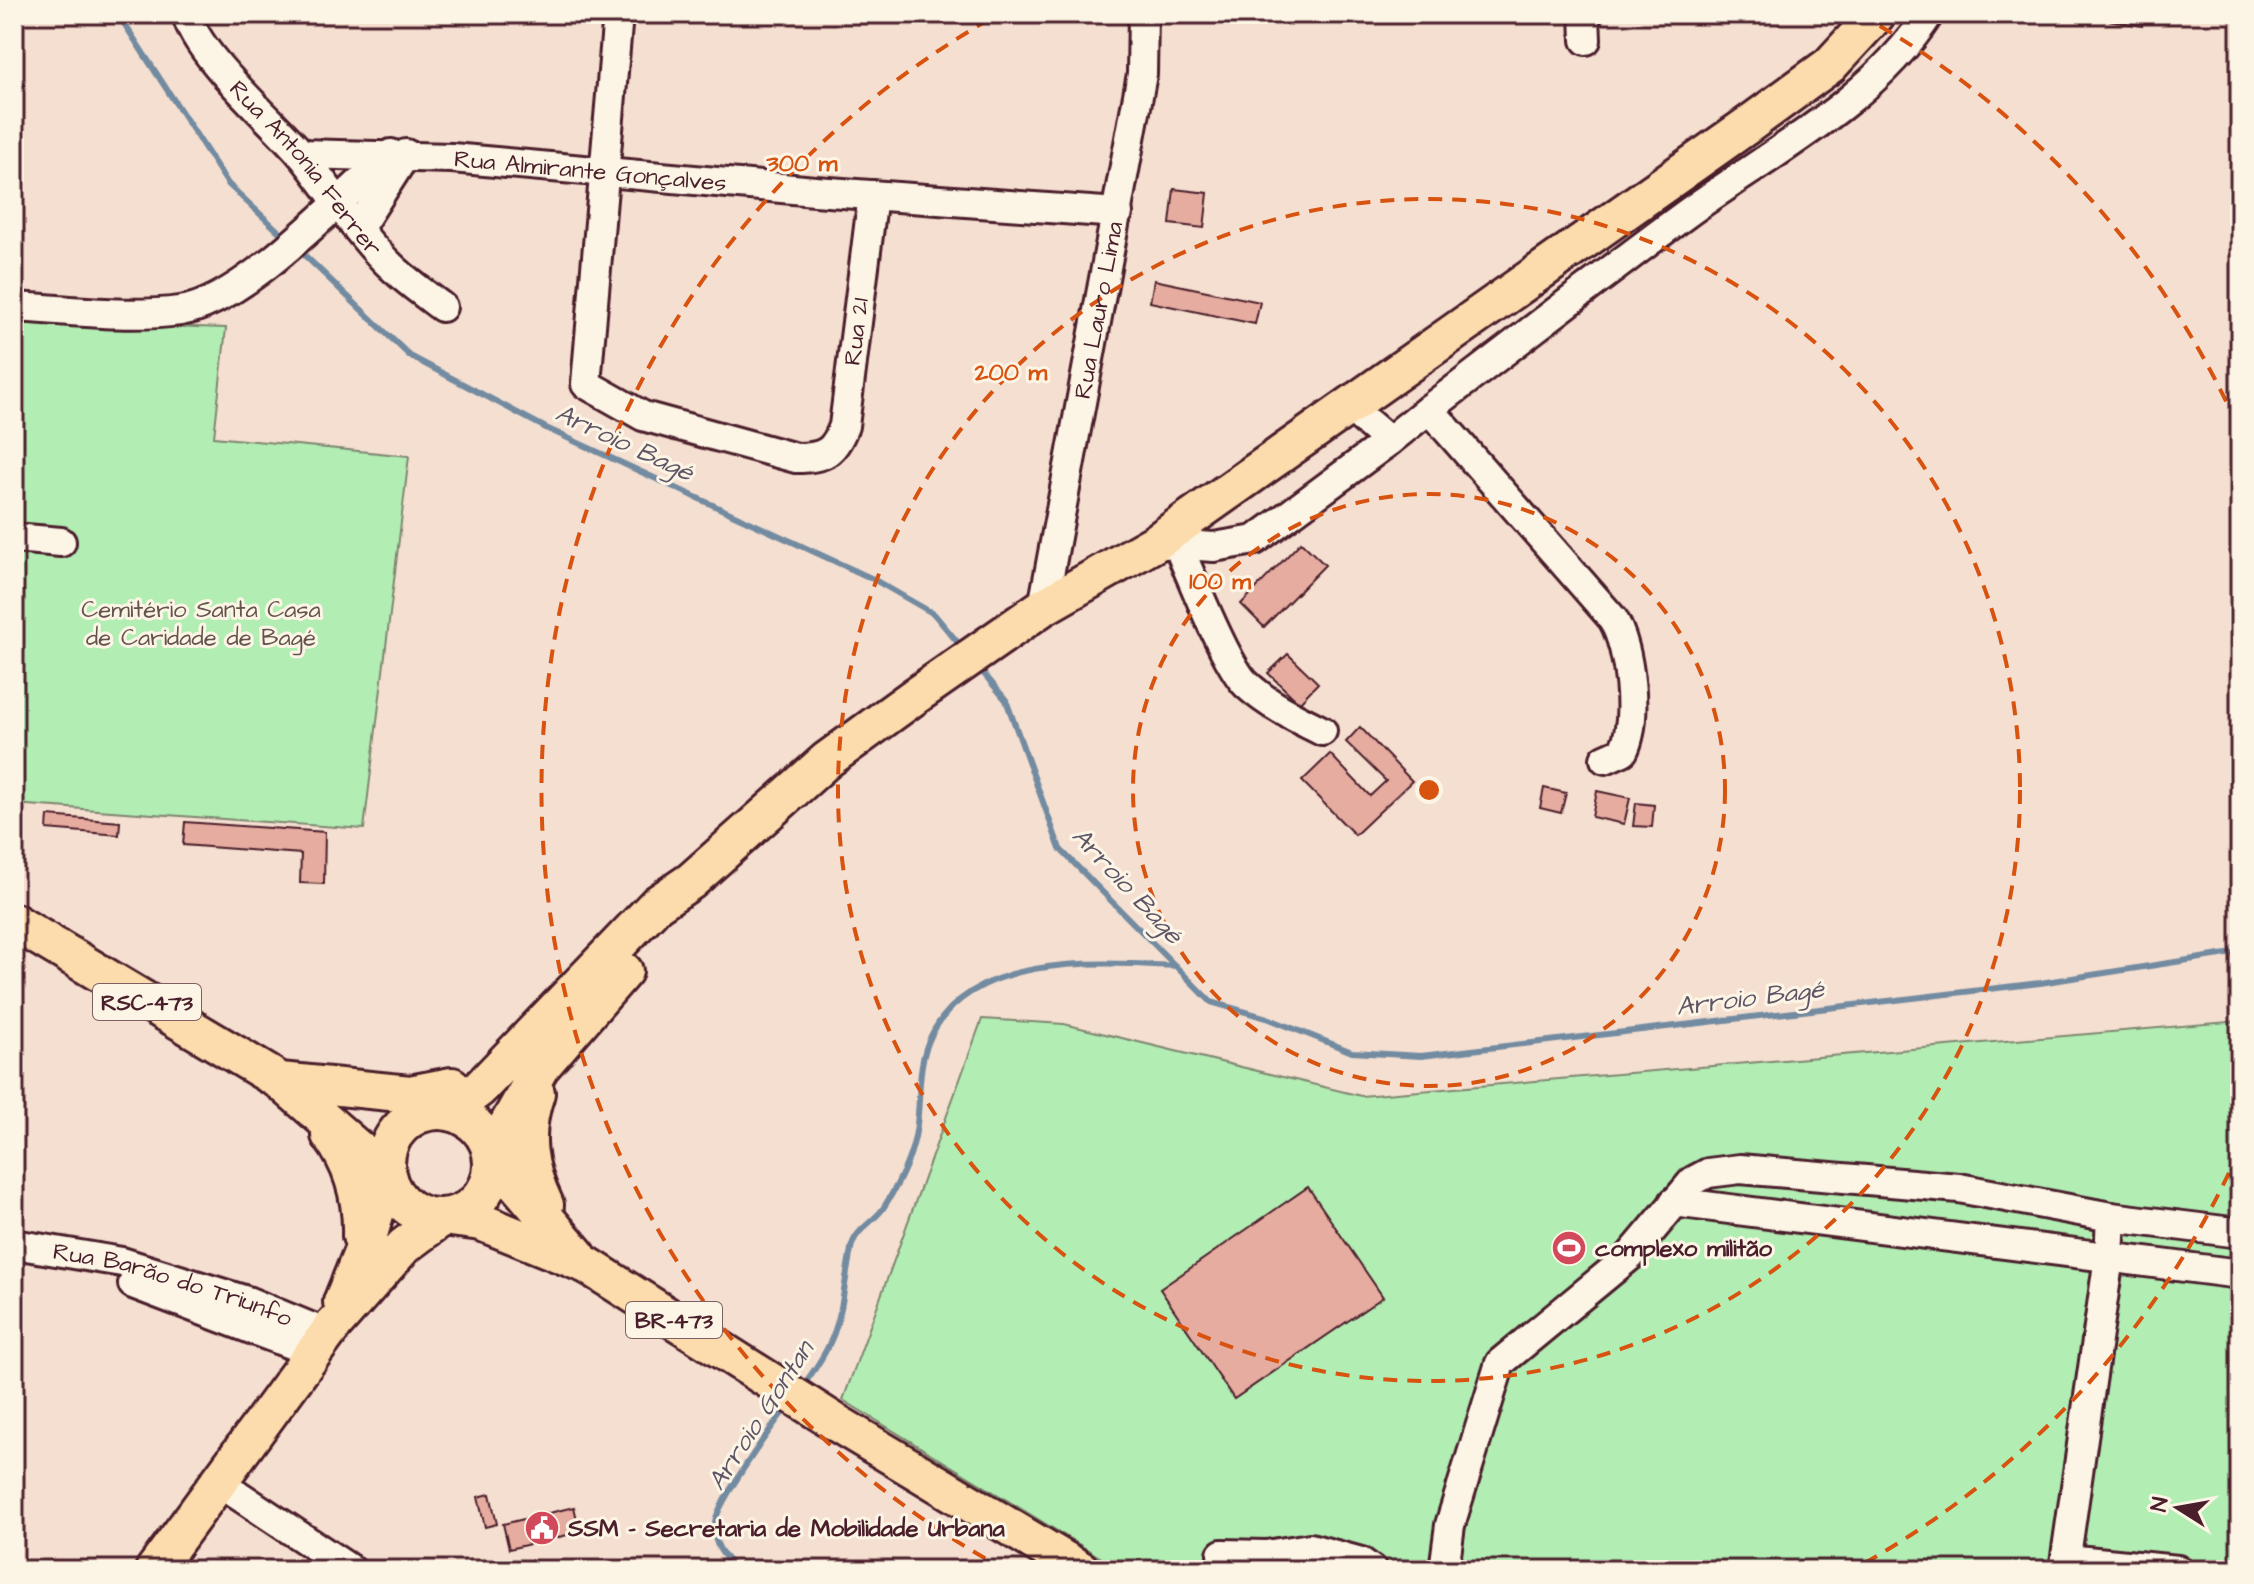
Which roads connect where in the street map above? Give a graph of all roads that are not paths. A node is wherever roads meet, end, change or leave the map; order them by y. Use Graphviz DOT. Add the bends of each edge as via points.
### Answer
graph roads {
  1 [pos="187,14"];
  2 [pos="618,14"];
  3 [pos="1143,14"];
  4 [pos="1877,14"];
  5 [pos="1929,14"];
  6 [pos="1718,145"];
  7 [pos="301,154"];
  8 [pos="398,154"];
  9 [pos="606,170"];
  10 [pos="1739,178"];
  11 [pos="873,195"];
  12 [pos="327,209"];
  13 [pos="1118,213"];
  14 [pos="358,229"];
  15 [pos="1591,235"];
  16 [pos="1610,272"];
  17 [pos="14,307"];
  18 [pos="442,307"];
  19 [pos="1468,322"];
  20 [pos="1494,359"];
  21 [pos="1348,406"];
  22 [pos="1429,409"];
  23 [pos="1389,441"];
  24 [pos="14,538"];
  25 [pos="61,542"];
  26 [pos="1167,544"];
  27 [pos="1033,614"];
  28 [pos="1322,731"];
  29 [pos="1605,759"];
  30 [pos="14,922"];
  31 [pos="556,1029"];
  32 [pos="280,1081"];
  33 [pos="442,1112"];
  34 [pos="491,1154"];
  35 [pos="387,1174"];
  36 [pos="1674,1202"];
  37 [pos="443,1217"];
  38 [pos="2111,1217"];
  39 [pos="2240,1233"];
  40 [pos="14,1244"];
  41 [pos="2109,1257"];
  42 [pos="14,1262"];
  43 [pos="587,1265"];
  44 [pos="2240,1274"];
  45 [pos="362,1278"];
  46 [pos="324,1338"];
  47 [pos="220,1483"];
  48 [pos="1222,1554"];
  49 [pos="1261,1563"];
  50 [pos="2065,1565"];
  51 [pos="154,1570"];
  52 [pos="351,1570"];
  53 [pos="1081,1570"];
  54 [pos="1372,1570"];
  55 [pos="1444,1570"];
  56 [pos="2178,1570"];
  1 -- 7 [label="street, Rua Antonia Ferrer" via="189,25 218,64"];
  2 -- 9 [label="street"];
  3 -- 13 [label="street, Rua Lauro Lima" via="1142,74"];
  4 -- 6 [label="main road" via="1830,65"];
  5 -- 10 [label="street" via="1908,46 1830,116"];
  6 -- 10 [label="street"];
  6 -- 15 [label="main road"];
  7 -- 8 [label="street, Rua Almirante Gonçalves"];
  7 -- 12 [label="street, Rua Antonia Ferrer"];
  8 -- 9 [label="street, Rua Almirante Gonçalves"];
  8 -- 12 [label="street"];
  8 -- 14 [label="street"];
  9 -- 11 [label="street, Rua Almirante Gonçalves"];
  9 -- 11 [label="street, Rua 21" via="586,384 643,416 796,458 819,458 835,448 844,426"];
  10 -- 16 [label="street"];
  11 -- 13 [label="street, Rua Almirante Gonçalves"];
  12 -- 14 [label="street, Rua Antonia Ferrer"];
  12 -- 17 [label="street" via="227,294 181,310"];
  13 -- 27 [label="street, Rua Lauro Lima"];
  14 -- 18 [label="street, Rua Antonia Ferrer" via="392,268"];
  15 -- 16 [label="street"];
  15 -- 19 [label="main road"];
  16 -- 20 [label="street"];
  19 -- 20 [label="street"];
  19 -- 21 [label="main road"];
  20 -- 22 [label="street"];
  21 -- 23 [label="street"];
  21 -- 26 [label="main road"];
  22 -- 23 [label="street"];
  22 -- 29 [label="street" via="1613,619 1624,639 1631,723 1623,751"];
  23 -- 26 [label="street" via="1255,540 1214,547"];
  24 -- 25 [label="street"];
  26 -- 27 [label="main road"];
  26 -- 28 [label="street" via="1244,683 1280,710"];
  27 -- 31 [label="main road" via="827,760 691,881 657,904"];
  30 -- 32 [label="main road, RSC-473"];
  31 -- 32 [label="main road" via="459,1084 410,1094"];
  31 -- 33 [label="main road"];
  31 -- 34 [label="main road"];
  31 -- 43 [label="main road" via="526,1134 530,1172 549,1214"];
  32 -- 33 [label="main road, RSC-473"];
  32 -- 35 [label="main road, RSC-473"];
  32 -- 45 [label="main road" via="340,1148 359,1194"];
  33 -- 34 [label="main road" via="471,1122"];
  33 -- 35 [label="main road" via="411,1119 393,1137"];
  34 -- 37 [label="main road" via="490,1179 477,1202"];
  34 -- 43 [label="main road"];
  35 -- 37 [label="main road" via="407,1207"];
  35 -- 45 [label="main road"];
  36 -- 38 [label="street" via="1708,1173 1740,1169 1959,1188"];
  36 -- 41 [label="street"];
  36 -- 55 [label="street" via="1630,1256 1500,1363 1450,1525"];
  37 -- 43 [label="main road" via="481,1222"];
  37 -- 45 [label="main road"];
  38 -- 39 [label="street"];
  38 -- 41 [label="street"];
  40 -- 46 [label="street, Rua Barão do Triunfo" via="122,1262 247,1301"];
  41 -- 44 [label="street"];
  41 -- 50 [label="street"];
  42 -- 46 [label="street, Rua Barão do Triunfo" via="119,1280"];
  43 -- 45 [label="main road" via="501,1239 449,1238 418,1247"];
  43 -- 53 [label="main road, BR-473"];
  45 -- 46 [label="main road"];
  46 -- 47 [label="main road"];
  47 -- 51 [label="main road"];
  47 -- 52 [label="street"];
  48 -- 49 [label="street"];
  49 -- 54 [label="street" via="1310,1548"];
  50 -- 56 [label="street"];
}
